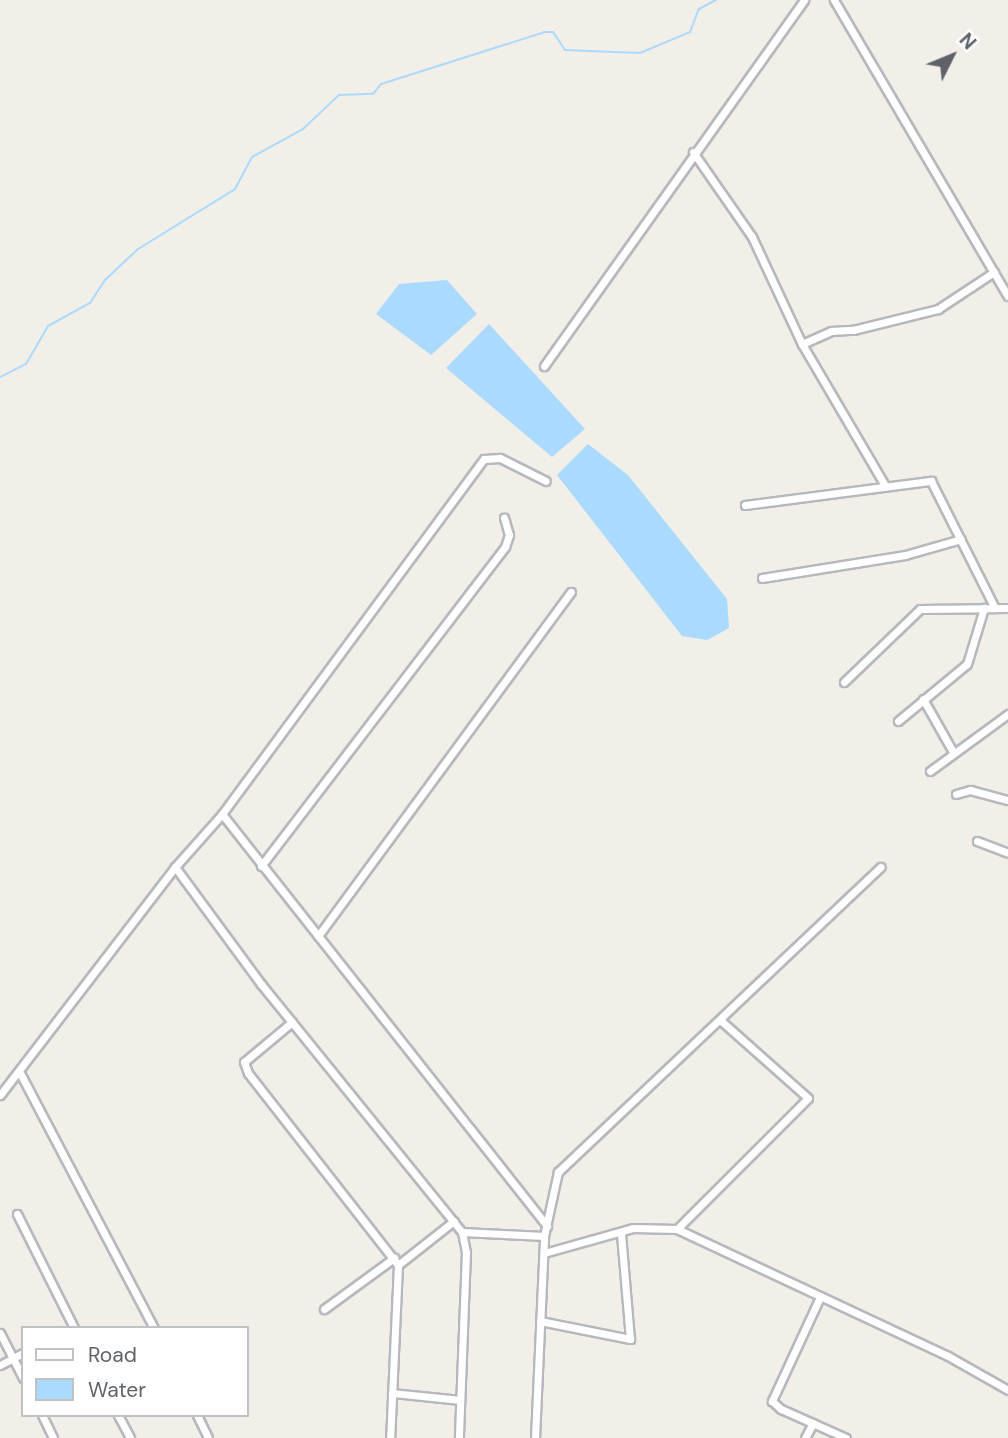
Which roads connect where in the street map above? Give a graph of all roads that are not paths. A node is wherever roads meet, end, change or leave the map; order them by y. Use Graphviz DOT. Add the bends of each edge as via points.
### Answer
graph roads {
  1 [pos="804,0"];
  2 [pos="834,0"];
  3 [pos="693,152"];
  4 [pos="994,272"];
  5 [pos="1008,296"];
  6 [pos="802,344"];
  7 [pos="544,366"];
  8 [pos="546,481"];
  9 [pos="884,484"];
  10 [pos="745,505"];
  11 [pos="505,518"];
  12 [pos="961,539"];
  13 [pos="762,578"];
  14 [pos="571,592"];
  15 [pos="984,608"];
  16 [pos="995,608"];
  17 [pos="1008,608"];
  18 [pos="844,682"];
  19 [pos="923,699"];
  20 [pos="1008,713"];
  21 [pos="898,721"];
  22 [pos="953,752"];
  23 [pos="930,771"];
  24 [pos="956,794"];
  25 [pos="1008,800"];
  26 [pos="222,814"];
  27 [pos="977,841"];
  28 [pos="1008,853"];
  29 [pos="261,866"];
  30 [pos="175,867"];
  31 [pos="881,867"];
  32 [pos="318,936"];
  33 [pos="720,1020"];
  34 [pos="292,1022"];
  35 [pos="19,1071"];
  36 [pos="0,1095"];
  37 [pos="17,1214"];
  38 [pos="454,1221"];
  39 [pos="547,1226"];
  40 [pos="677,1229"];
  41 [pos="462,1232"];
  42 [pos="621,1234"];
  43 [pos="544,1236"];
  44 [pos="544,1253"];
  45 [pos="396,1261"];
  46 [pos="820,1297"];
  47 [pos="324,1309"];
  48 [pos="540,1321"];
  49 [pos="73,1326"];
  50 [pos="153,1326"];
  51 [pos="0,1333"];
  52 [pos="21,1354"];
  53 [pos="13,1358"];
  54 [pos="0,1365"];
  55 [pos="21,1374"];
  56 [pos="1008,1390"];
  57 [pos="392,1393"];
  58 [pos="460,1400"];
  59 [pos="42,1417"];
  60 [pos="119,1417"];
  61 [pos="198,1417"];
  62 [pos="813,1423"];
  63 [pos="53,1438"];
  64 [pos="130,1438"];
  65 [pos="208,1438"];
  66 [pos="390,1438"];
  67 [pos="459,1438"];
  68 [pos="535,1438"];
  69 [pos="805,1438"];
  70 [pos="846,1438"];
  1 -- 3 [label="street"];
  2 -- 4 [label="street"];
  3 -- 6 [label="street" via="752,237"];
  3 -- 7 [label="street"];
  4 -- 5 [label="street"];
  4 -- 6 [label="street" via="938,309 849,331 831,331"];
  6 -- 9 [label="street"];
  8 -- 26 [label="street" via="500,458 484,460"];
  9 -- 10 [label="street"];
  9 -- 12 [label="street" via="931,481"];
  11 -- 29 [label="street" via="509,535 505,547"];
  12 -- 13 [label="street" via="905,555"];
  12 -- 16 [label="street"];
  14 -- 32 [label="street"];
  15 -- 16 [label="street"];
  15 -- 18 [label="street" via="920,609"];
  15 -- 19 [label="street" via="971,659"];
  16 -- 17 [label="street"];
  19 -- 21 [label="street"];
  19 -- 22 [label="street"];
  20 -- 22 [label="street"];
  22 -- 23 [label="street"];
  24 -- 25 [label="street" via="985,792"];
  26 -- 29 [label="street"];
  26 -- 30 [label="street"];
  27 -- 28 [label="street"];
  29 -- 32 [label="street"];
  30 -- 34 [label="street"];
  30 -- 35 [label="street"];
  31 -- 33 [label="street"];
  32 -- 39 [label="street"];
  33 -- 39 [label="street" via="558,1172"];
  33 -- 40 [label="street" via="808,1098"];
  34 -- 38 [label="street"];
  34 -- 45 [label="street" via="244,1062 248,1073"];
  35 -- 36 [label="street"];
  35 -- 50 [label="street"];
  37 -- 49 [label="street"];
  38 -- 41 [label="street"];
  38 -- 45 [label="street"];
  39 -- 43 [label="street"];
  40 -- 42 [label="street" via="633,1228"];
  40 -- 46 [label="street"];
  41 -- 43 [label="street"];
  41 -- 58 [label="street" via="466,1252"];
  42 -- 44 [label="street"];
  42 -- 48 [label="street" via="630,1339"];
  43 -- 44 [label="street"];
  44 -- 48 [label="street"];
  45 -- 47 [label="street"];
  45 -- 57 [label="street"];
  46 -- 56 [label="street" via="948,1356"];
  46 -- 62 [label="street" via="772,1401"];
  48 -- 68 [label="street"];
  51 -- 53 [label="street"];
  52 -- 53 [label="street"];
  53 -- 54 [label="street"];
  53 -- 55 [label="street"];
  57 -- 58 [label="street"];
  57 -- 66 [label="street"];
  58 -- 67 [label="street"];
  59 -- 63 [label="street"];
  60 -- 64 [label="street"];
  61 -- 65 [label="street"];
  62 -- 69 [label="street"];
  62 -- 70 [label="street"];
}
